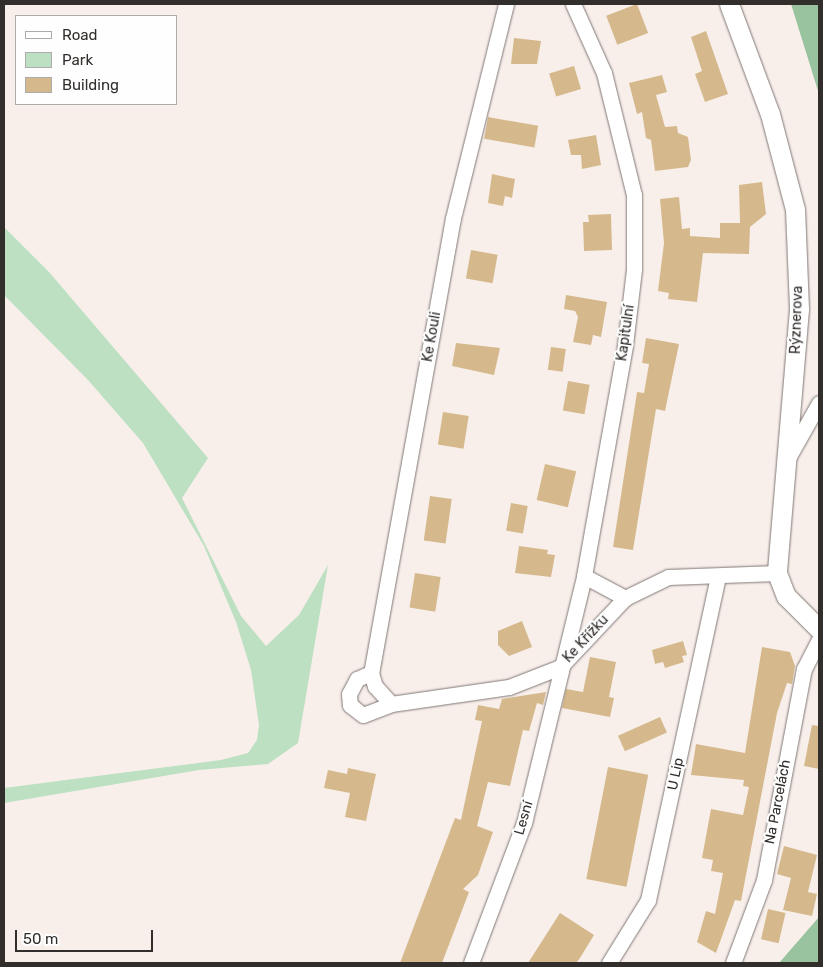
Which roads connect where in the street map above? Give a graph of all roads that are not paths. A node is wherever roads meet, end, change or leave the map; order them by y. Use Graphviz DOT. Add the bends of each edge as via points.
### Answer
graph roads {
  1 [pos="506,4"];
  2 [pos="573,4"];
  3 [pos="729,4"];
  4 [pos="819,403"];
  5 [pos="787,461"];
  6 [pos="777,573"];
  7 [pos="584,576"];
  8 [pos="718,576"];
  9 [pos="625,598"];
  10 [pos="819,629"];
  11 [pos="819,640"];
  12 [pos="560,667"];
  13 [pos="371,673"];
  14 [pos="391,704"];
  15 [pos="472,963"];
  16 [pos="609,963"];
  17 [pos="733,963"];
  1 -- 13 [label="street, Ke Kouli" via="453,218"];
  2 -- 7 [label="street, Kapitulní" via="604,73 634,195 634,269 625,345"];
  3 -- 5 [label="street, Rýznerova" via="770,114 795,209 799,309"];
  4 -- 5 [label="street"];
  5 -- 6 [label="street, Rýznerova"];
  6 -- 8 [label="street, Ke Křížku"];
  6 -- 10 [label="street, Rýznerova" via="786,596"];
  7 -- 9 [label="street"];
  7 -- 12 [label="street, Kapitulní"];
  8 -- 9 [label="street, Ke Křížku" via="668,576"];
  8 -- 16 [label="street, U Lip" via="648,900"];
  9 -- 12 [label="street, Ke Křížku"];
  11 -- 17 [label="street, Na Parcelách" via="804,669 764,880"];
  12 -- 14 [label="street, Ke Křížku" via="508,688"];
  12 -- 15 [label="street, Lesní" via="524,823"];
  13 -- 14 [label="street" via="375,686"];
  13 -- 14 [label="street" via="356,679 349,694 350,704 363,715"];
}
